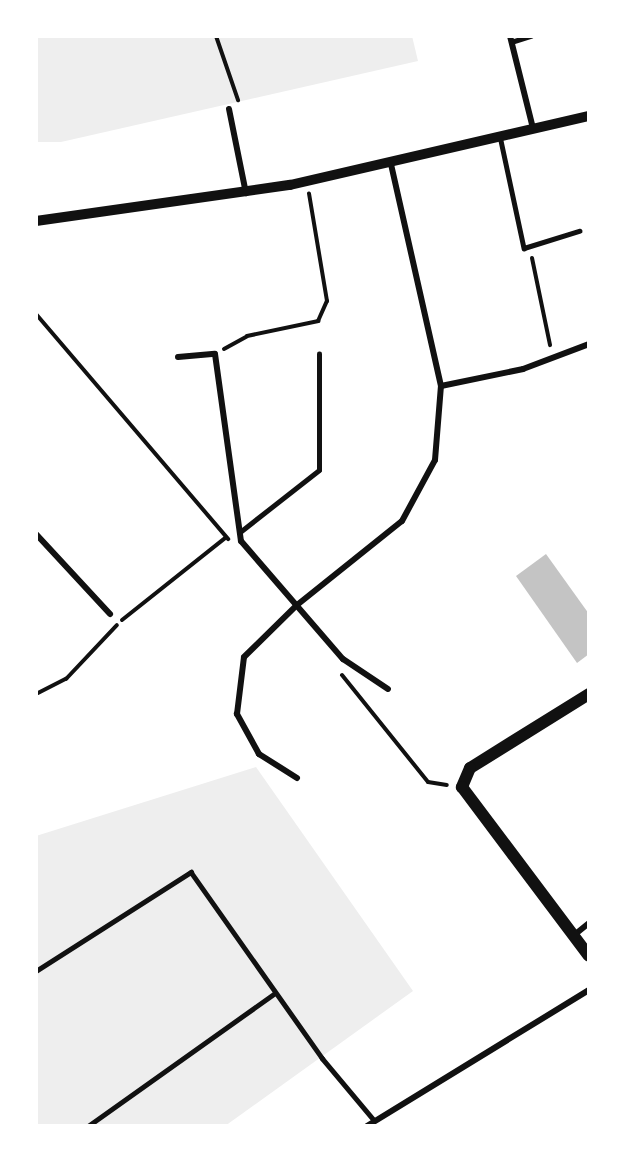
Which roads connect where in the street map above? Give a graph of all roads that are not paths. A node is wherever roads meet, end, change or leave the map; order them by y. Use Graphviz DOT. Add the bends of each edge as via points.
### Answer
graph roads {
  1 [pos="531,36"];
  2 [pos="510,39"];
  3 [pos="229,110"];
  4 [pos="589,116"];
  5 [pos="533,128"];
  6 [pos="500,136"];
  7 [pos="391,165"];
  8 [pos="246,193"];
  9 [pos="36,221"];
  10 [pos="579,231"];
  11 [pos="589,344"];
  12 [pos="319,354"];
  13 [pos="178,357"];
  14 [pos="441,386"];
  15 [pos="240,532"];
  16 [pos="36,534"];
  17 [pos="297,605"];
  18 [pos="110,614"];
  19 [pos="388,689"];
  20 [pos="589,694"];
  21 [pos="297,778"];
  22 [pos="589,923"];
  23 [pos="573,936"];
  24 [pos="589,956"];
  25 [pos="36,971"];
  26 [pos="589,990"];
  27 [pos="275,993"];
  28 [pos="376,1123"];
  29 [pos="88,1126"];
  30 [pos="367,1126"];
  1 -- 2 [label="lane"];
  2 -- 5 [label="street"];
  3 -- 8 [label="street"];
  4 -- 5 [label="street"];
  5 -- 6 [label="street"];
  6 -- 7 [label="street"];
  6 -- 10 [label="lane" via="524,248"];
  7 -- 8 [label="street"];
  7 -- 14 [label="street"];
  8 -- 9 [label="street"];
  11 -- 14 [label="street"];
  12 -- 15 [label="lane" via="319,470"];
  13 -- 15 [label="street" via="215,354"];
  14 -- 17 [label="street" via="435,460 402,521"];
  15 -- 17 [label="street" via="247,548"];
  16 -- 18 [label="street"];
  17 -- 19 [label="street" via="343,659"];
  17 -- 21 [label="street" via="244,657 237,714 259,754"];
  20 -- 23 [label="main road" via="470,768 463,782"];
  22 -- 23 [label="street"];
  23 -- 24 [label="main road"];
  25 -- 27 [label="lane" via="191,872"];
  26 -- 28 [label="street"];
  27 -- 28 [label="lane"];
  27 -- 29 [label="lane"];
  28 -- 30 [label="street"];
}
